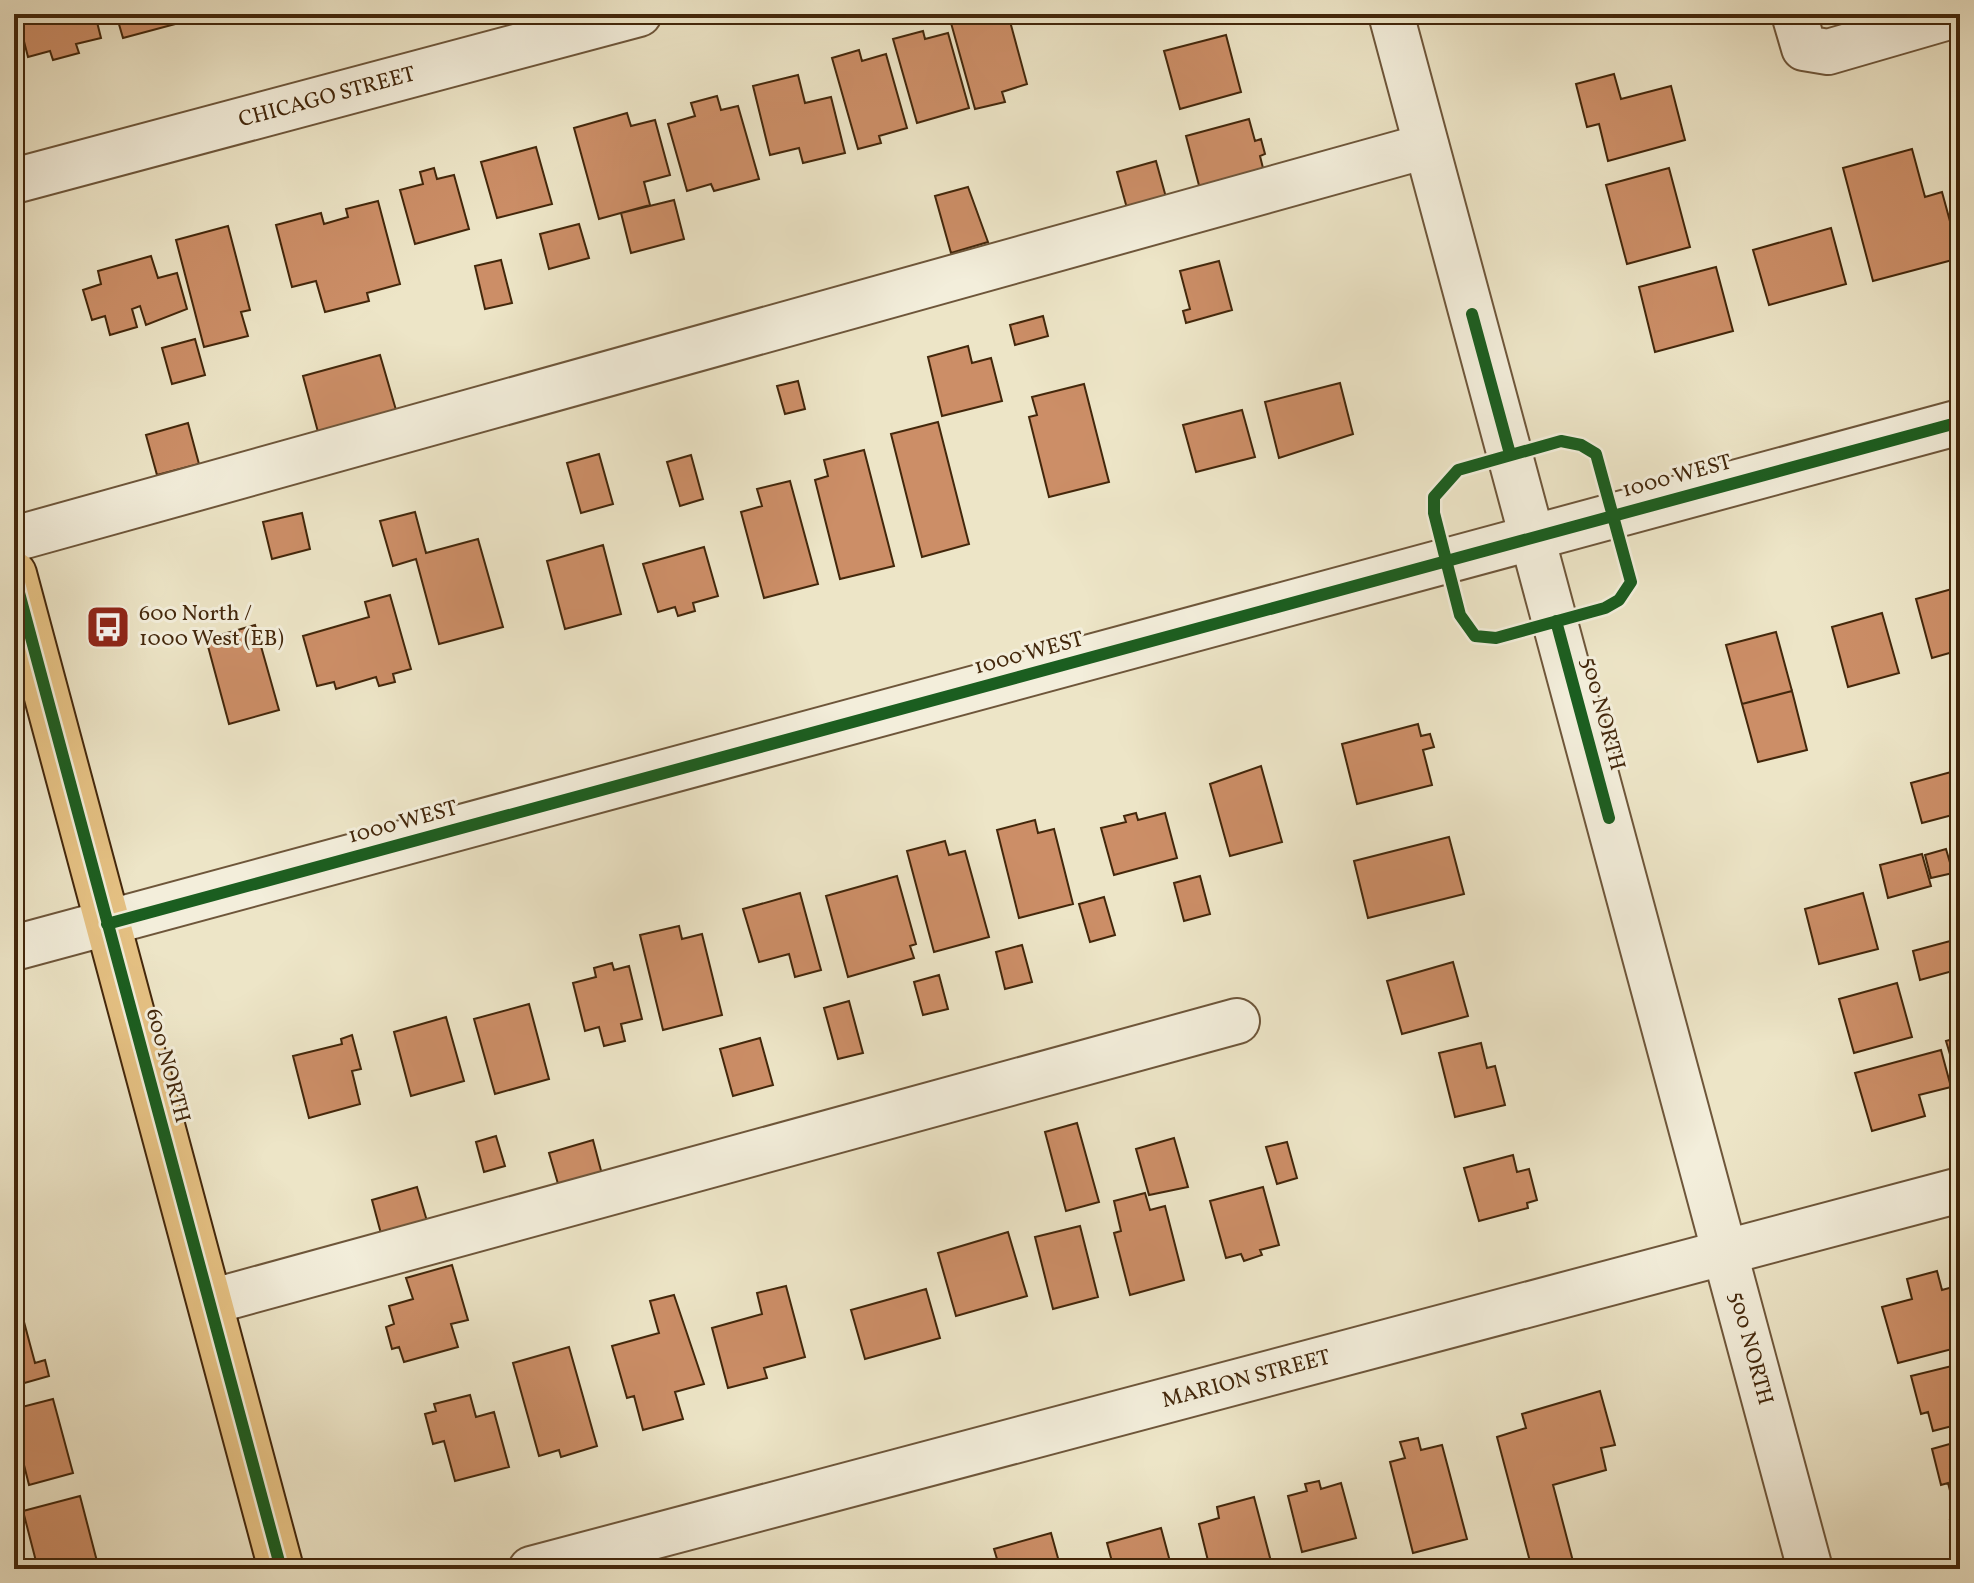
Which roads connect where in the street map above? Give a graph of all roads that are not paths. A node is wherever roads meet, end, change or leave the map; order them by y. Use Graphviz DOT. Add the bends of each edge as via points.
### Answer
graph roads {
  1 [pos="639,14"];
  2 [pos="1391,14"];
  3 [pos="1794,14"];
  4 [pos="1959,14"];
  5 [pos="1426,146"];
  6 [pos="14,181"];
  7 [pos="1960,422"];
  8 [pos="1532,537"];
  9 [pos="14,539"];
  10 [pos="14,574"];
  11 [pos="107,924"];
  12 [pos="14,948"];
  13 [pos="1237,1021"];
  14 [pos="1960,1190"];
  15 [pos="1725,1253"];
  16 [pos="210,1302"];
  17 [pos="281,1569"];
  18 [pos="531,1569"];
  19 [pos="1810,1569"];
  1 -- 6 [label="street, CHICAGO STREET"];
  2 -- 5 [label="street, 500 NORTH"];
  3 -- 4 [label="street" via="1804,48 1828,52"];
  5 -- 8 [label="street, 500 NORTH"];
  5 -- 9 [label="street"];
  7 -- 8 [label="street, 1000 WEST"];
  8 -- 11 [label="street, 1000 WEST"];
  8 -- 15 [label="street, 500 NORTH"];
  10 -- 11 [label="main road, 600 NORTH"];
  11 -- 12 [label="street, 1000 WEST"];
  11 -- 16 [label="main road, 600 NORTH"];
  13 -- 16 [label="street"];
  14 -- 15 [label="street, MARION STREET"];
  15 -- 18 [label="street, MARION STREET"];
  15 -- 19 [label="street, 500 NORTH"];
  16 -- 17 [label="main road, 600 NORTH"];
}
